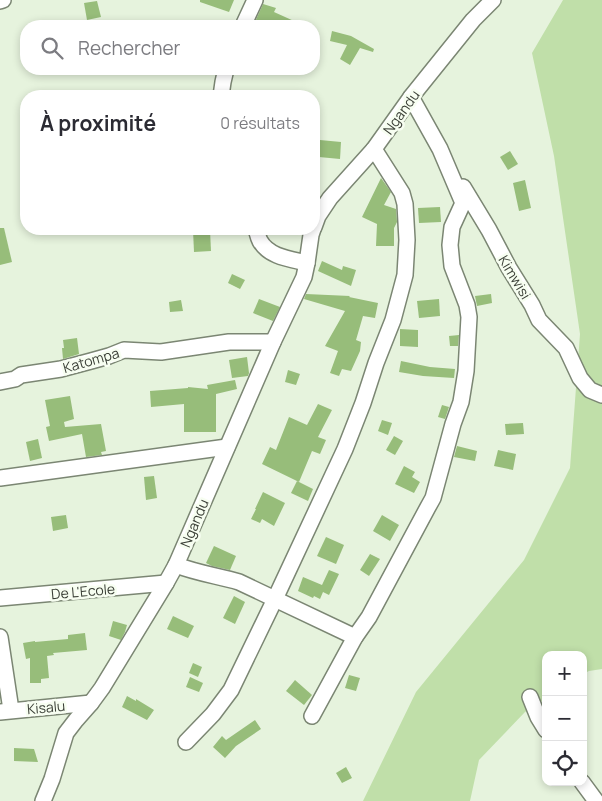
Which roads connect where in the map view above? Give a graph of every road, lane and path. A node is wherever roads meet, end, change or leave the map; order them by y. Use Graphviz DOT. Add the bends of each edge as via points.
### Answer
graph roads {
  1 [pos="255,0"];
  2 [pos="488,0"];
  3 [pos="246,20"];
  4 [pos="225,75"];
  5 [pos="222,90"];
  6 [pos="411,97"];
  7 [pos="374,149"];
  8 [pos="440,149"];
  9 [pos="320,213"];
  10 [pos="258,235"];
  11 [pos="311,235"];
  12 [pos="307,263"];
  13 [pos="273,342"];
  14 [pos="0,382"];
  15 [pos="602,395"];
  16 [pos="227,447"];
  17 [pos="0,478"];
  18 [pos="176,564"];
  19 [pos="166,583"];
  20 [pos="0,598"];
  21 [pos="275,599"];
  22 [pos="0,637"];
  23 [pos="355,638"];
  24 [pos="530,697"];
  25 [pos="91,704"];
  26 [pos="6,711"];
  27 [pos="312,716"];
  28 [pos="542,723"];
  29 [pos="186,742"];
  30 [pos="585,786"];
  31 [pos="42,801"];
  32 [pos="596,801"];
  1 -- 3 [label="street"];
  2 -- 6 [label="street, Ngandu"];
  4 -- 5 [label="street"];
  6 -- 7 [label="street, Ngandu"];
  6 -- 8 [label="street"];
  7 -- 9 [label="street, Ngandu"];
  7 -- 21 [label="street" via="402,193 405,204 405,275 393,320 345,449"];
  8 -- 15 [label="street, Kimwisi" via="539,320 566,348 580,378 590,390"];
  8 -- 23 [label="street" via="463,203 452,227 450,245 452,266 469,317 461,402 433,498"];
  10 -- 12 [label="street" via="268,250 280,257"];
  11 -- 12 [label="street, Ngandu"];
  12 -- 13 [label="street, Ngandu" via="304,277"];
  13 -- 14 [label="street, Katompa" via="230,342 161,352 124,350 92,361"];
  13 -- 16 [label="street, Ngandu"];
  16 -- 17 [label="street"];
  16 -- 18 [label="street, Ngandu"];
  18 -- 19 [label="street, Ngandu"];
  18 -- 21 [label="street" via="239,582"];
  19 -- 20 [label="street, De L'Ecole"];
  19 -- 25 [label="street, Ngandu"];
  21 -- 23 [label="street"];
  21 -- 29 [label="street" via="231,690"];
  22 -- 26 [label="street"];
  23 -- 27 [label="street"];
  24 -- 28 [label="street"];
  25 -- 26 [label="street, Kisalu"];
  25 -- 31 [label="street, Ngandu" via="66,733"];
  30 -- 32 [label="street"];
}
